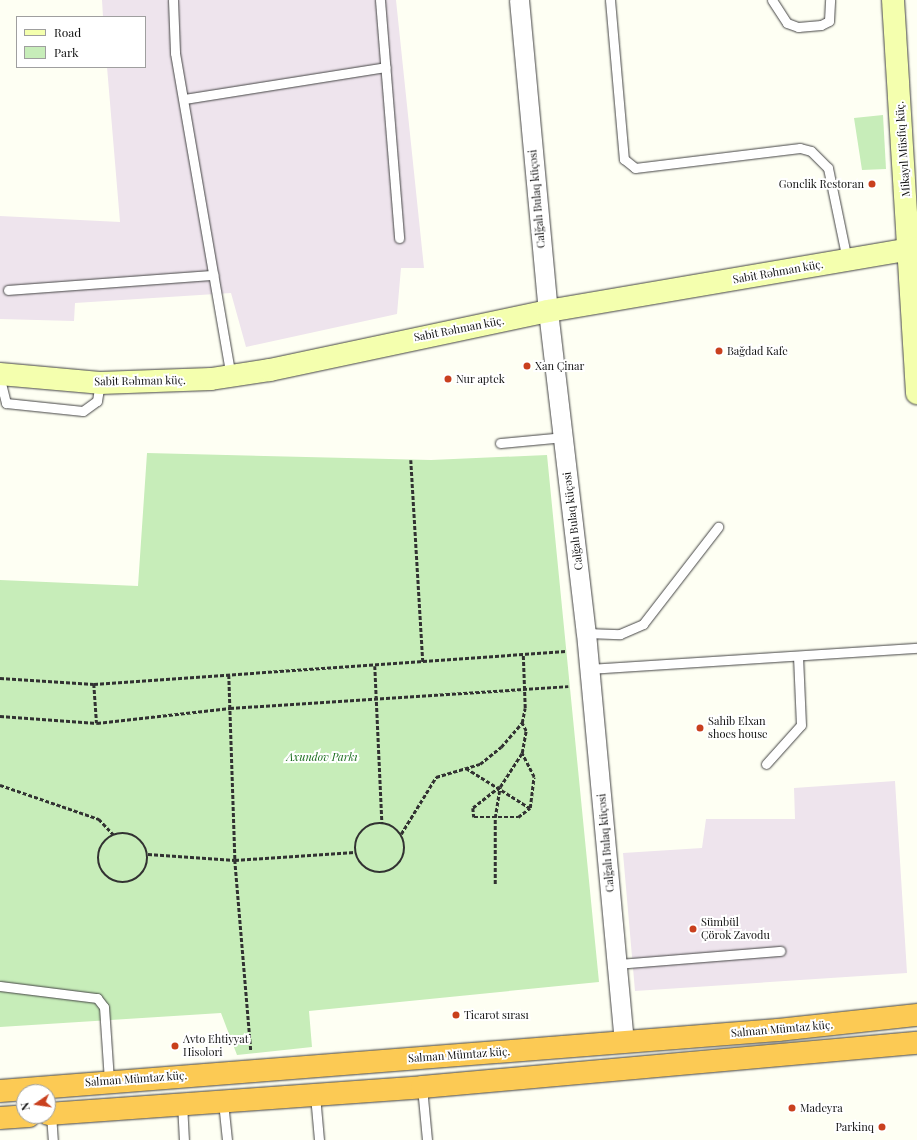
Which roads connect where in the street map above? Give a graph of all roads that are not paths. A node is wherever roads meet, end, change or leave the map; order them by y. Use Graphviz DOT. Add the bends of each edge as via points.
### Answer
graph roads {
  1 [pos="173,0"];
  2 [pos="380,0"];
  3 [pos="519,0"];
  4 [pos="610,0"];
  5 [pos="772,0"];
  6 [pos="830,0"];
  7 [pos="893,0"];
  8 [pos="385,67"];
  9 [pos="184,99"];
  10 [pos="399,238"];
  11 [pos="913,249"];
  12 [pos="847,260"];
  13 [pos="213,275"];
  14 [pos="8,290"];
  15 [pos="548,311"];
  16 [pos="0,374"];
  17 [pos="231,376"];
  18 [pos="0,379"];
  19 [pos="100,383"];
  20 [pos="917,394"];
  21 [pos="563,437"];
  22 [pos="500,443"];
  23 [pos="718,527"];
  24 [pos="586,633"];
  25 [pos="917,648"];
  26 [pos="798,656"];
  27 [pos="589,669"];
  28 [pos="766,764"];
  29 [pos="780,951"];
  30 [pos="617,964"];
  31 [pos="0,986"];
  32 [pos="917,1015"];
  33 [pos="624,1042"];
  34 [pos="917,1043"];
  35 [pos="313,1066"];
  36 [pos="625,1069"];
  37 [pos="109,1081"];
  38 [pos="80,1083"];
  39 [pos="422,1087"];
  40 [pos="0,1091"];
  41 [pos="315,1094"];
  42 [pos="223,1101"];
  43 [pos="182,1103"];
  44 [pos="82,1111"];
  45 [pos="56,1113"];
  46 [pos="16,1117"];
  47 [pos="0,1118"];
  48 [pos="51,1124"];
  49 [pos="53,1140"];
  50 [pos="184,1140"];
  51 [pos="227,1140"];
  52 [pos="319,1140"];
  53 [pos="427,1140"];
  1 -- 9 [label="lane" via="175,53"];
  2 -- 8 [label="lane"];
  3 -- 15 [label="street, Calğalı Bulaq küçəsi"];
  4 -- 12 [label="lane" via="624,159 636,168 800,148 812,151 828,168"];
  5 -- 6 [label="lane" via="787,23 798,27 821,25 829,20"];
  7 -- 11 [label="main road, Mikayıl Müsfiq küç."];
  8 -- 9 [label="lane"];
  8 -- 10 [label="lane"];
  9 -- 13 [label="lane"];
  11 -- 12 [label="main road, Sabit Rəhman küç."];
  11 -- 20 [label="main road, Mikayıl Müsfiq küç."];
  12 -- 15 [label="main road, Sabit Rəhman küç."];
  13 -- 14 [label="lane"];
  13 -- 17 [label="lane"];
  15 -- 17 [label="main road, Sabit Rəhman küç."];
  15 -- 21 [label="street, Calğalı Bulaq küçəsi"];
  16 -- 19 [label="main road, Sabit Rəhman küç."];
  17 -- 19 [label="main road, Sabit Rəhman küç."];
  18 -- 19 [label="lane" via="6,403 83,411 97,401"];
  21 -- 22 [label="lane"];
  21 -- 24 [label="street, Calğalı Bulaq küçəsi"];
  23 -- 24 [label="lane" via="643,624 620,634"];
  24 -- 27 [label="street, Calğalı Bulaq küçəsi"];
  25 -- 26 [label="lane"];
  26 -- 27 [label="lane"];
  26 -- 28 [label="lane" via="801,725"];
  27 -- 30 [label="street, Calğalı Bulaq küçəsi"];
  29 -- 30 [label="lane"];
  30 -- 33 [label="street, Calğalı Bulaq küçəsi"];
  31 -- 37 [label="lane" via="97,998 104,1006"];
  32 -- 33 [label="highway, Salman Mümtaz küç."];
  33 -- 35 [label="highway, Salman Mümtaz küç."];
  33 -- 36 [label="highway"];
  34 -- 36 [label="highway"];
  35 -- 37 [label="highway, Salman Mümtaz küç."];
  35 -- 41 [label="highway"];
  36 -- 39 [label="highway"];
  37 -- 38 [label="highway, Salman Mümtaz küç."];
  38 -- 40 [label="highway, Salman Mümtaz küç."];
  38 -- 44 [label="highway"];
  39 -- 41 [label="highway"];
  39 -- 53 [label="lane"];
  41 -- 42 [label="highway"];
  41 -- 52 [label="lane"];
  42 -- 43 [label="highway"];
  42 -- 51 [label="lane"];
  43 -- 44 [label="highway"];
  43 -- 50 [label="lane"];
  44 -- 45 [label="highway"];
  46 -- 47 [label="highway"];
  48 -- 49 [label="lane"];
}
